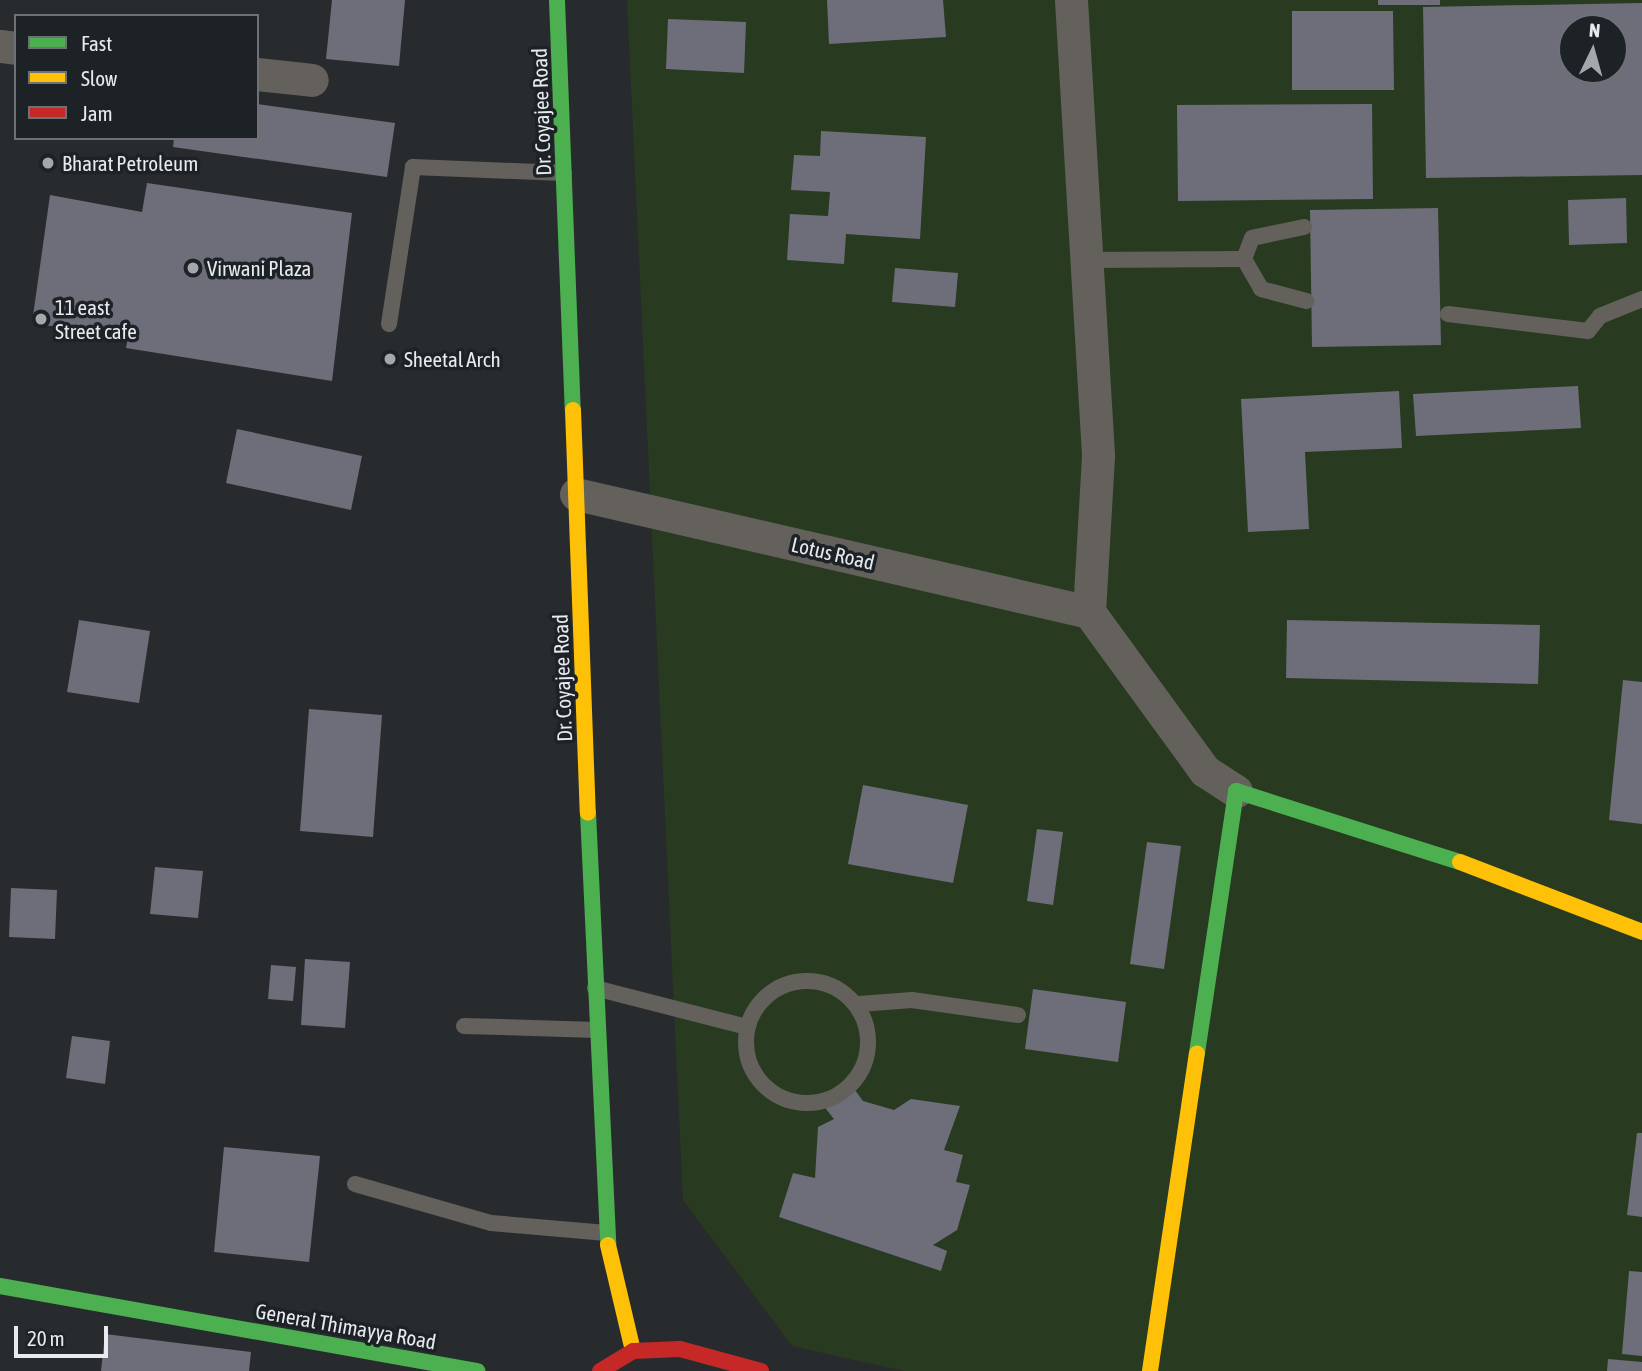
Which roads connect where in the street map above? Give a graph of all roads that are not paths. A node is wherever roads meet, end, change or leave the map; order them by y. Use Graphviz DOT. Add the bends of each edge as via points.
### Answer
graph roads {
  1 [pos="557,0"];
  2 [pos="1071,0"];
  3 [pos="259,74"];
  4 [pos="312,80"];
  5 [pos="564,173"];
  6 [pos="1304,227"];
  7 [pos="1244,259"];
  8 [pos="1087,260"];
  9 [pos="1642,299"];
  10 [pos="1306,301"];
  11 [pos="1448,314"];
  12 [pos="389,324"];
  13 [pos="576,494"];
  14 [pos="1089,612"];
  15 [pos="1236,791"];
  16 [pos="1642,932"];
  17 [pos="595,988"];
  18 [pos="859,1004"];
  19 [pos="1018,1015"];
  20 [pos="464,1026"];
  21 [pos="747,1027"];
  22 [pos="597,1030"];
  23 [pos="355,1184"];
  24 [pos="607,1233"];
  25 [pos="0,1286"];
  26 [pos="633,1351"];
  27 [pos="478,1371"];
  28 [pos="600,1371"];
  29 [pos="761,1371"];
  30 [pos="1150,1371"];
  1 -- 5 [label="street, Dr. Coyajee Road"];
  2 -- 8 [label="street"];
  3 -- 4 [label="street"];
  5 -- 12 [label="lane" via="413,167"];
  5 -- 13 [label="street, Dr. Coyajee Road"];
  6 -- 7 [label="lane" via="1252,238"];
  7 -- 8 [label="lane"];
  7 -- 10 [label="lane" via="1261,289"];
  8 -- 14 [label="street" via="1098,456"];
  9 -- 11 [label="lane" via="1600,316 1588,331"];
  13 -- 14 [label="street, Lotus Road"];
  13 -- 17 [label="street, Dr. Coyajee Road"];
  14 -- 15 [label="street" via="1205,771"];
  15 -- 16 [label="street" via="1417,846"];
  15 -- 30 [label="street"];
  17 -- 21 [label="lane"];
  17 -- 22 [label="street, Dr. Coyajee Road"];
  18 -- 19 [label="lane" via="912,1000"];
  18 -- 21 [label="lane" via="830,986 793,984 773,993"];
  18 -- 21 [label="lane" via="869,1025 865,1067 835,1093 812,1101 790,1102 759,1087 746,1050"];
  20 -- 22 [label="lane"];
  22 -- 24 [label="street, Dr. Coyajee Road"];
  23 -- 24 [label="lane" via="491,1223"];
  24 -- 26 [label="street, Dr. Coyajee Road"];
  25 -- 27 [label="street, General Thimayya Road"];
  26 -- 28 [label="street"];
  26 -- 29 [label="street" via="680,1349"];
}
